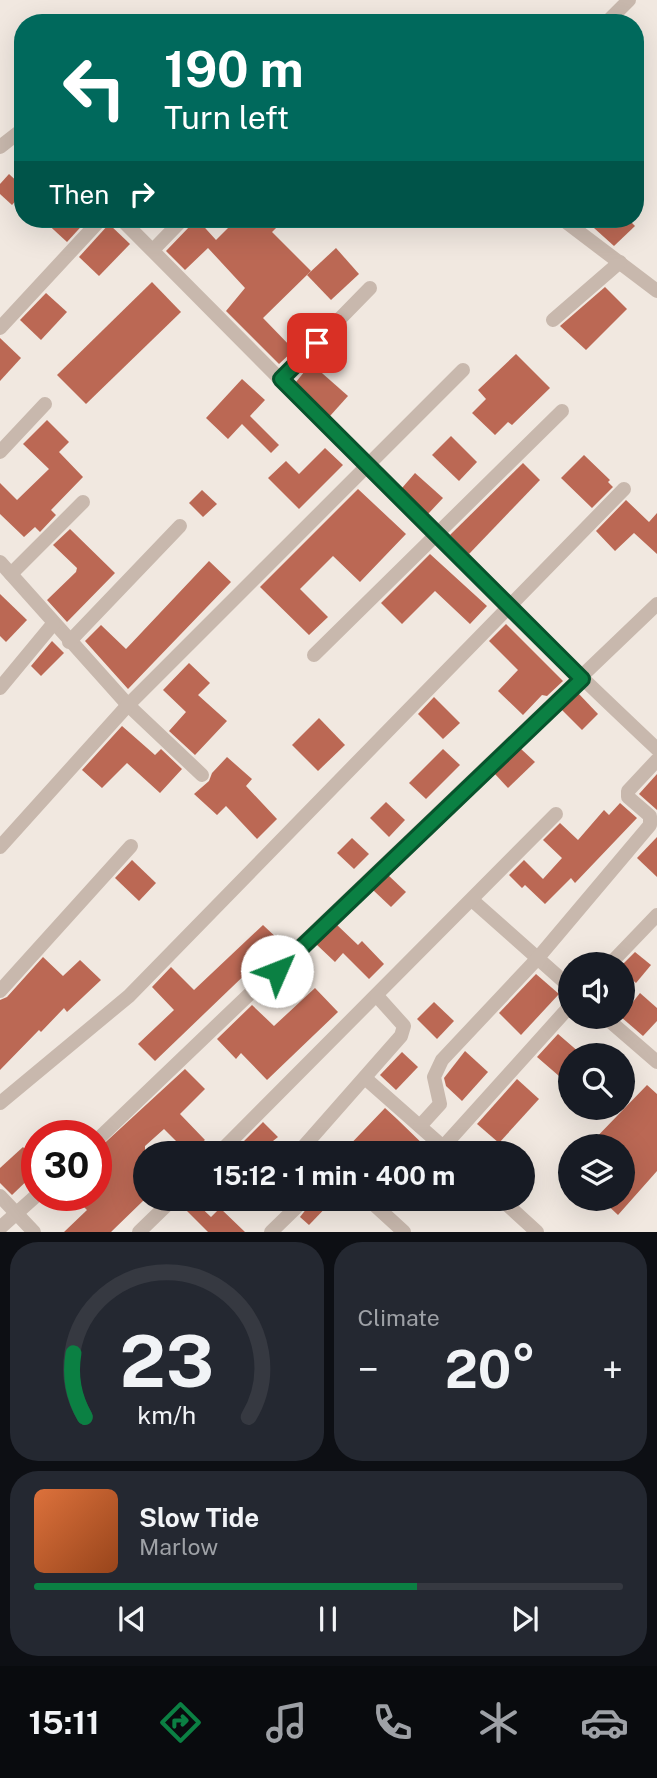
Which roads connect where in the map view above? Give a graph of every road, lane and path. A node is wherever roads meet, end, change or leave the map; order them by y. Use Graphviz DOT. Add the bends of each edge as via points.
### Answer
graph roads {
  1 [pos="629,0"];
  2 [pos="615,14"];
  3 [pos="14,136"];
  4 [pos="0,147"];
  5 [pos="93,228"];
  6 [pos="130,228"];
  7 [pos="174,228"];
  8 [pos="574,228"];
  9 [pos="153,250"];
  10 [pos="620,262"];
  11 [pos="370,288"];
  12 [pos="657,291"];
  13 [pos="553,320"];
  14 [pos="0,328"];
  15 [pos="463,370"];
  16 [pos="281,379"];
  17 [pos="45,404"];
  18 [pos="562,411"];
  19 [pos="0,452"];
  20 [pos="365,466"];
  21 [pos="624,489"];
  22 [pos="83,502"];
  23 [pos="180,526"];
  24 [pos="436,534"];
  25 [pos="0,562"];
  26 [pos="11,574"];
  27 [pos="657,604"];
  28 [pos="509,609"];
  29 [pos="53,624"];
  30 [pos="69,642"];
  31 [pos="314,655"];
  32 [pos="582,679"];
  33 [pos="0,688"];
  34 [pos="128,705"];
  35 [pos="657,749"];
  36 [pos="657,760"];
  37 [pos="202,775"];
  38 [pos="556,814"];
  39 [pos="131,846"];
  40 [pos="0,848"];
  41 [pos="472,900"];
  42 [pos="657,915"];
  43 [pos="622,952"];
  44 [pos="537,959"];
  45 [pos="558,977"];
  46 [pos="0,991"];
  47 [pos="377,996"];
  48 [pos="558,1020"];
  49 [pos="620,1029"];
  50 [pos="655,1058"];
  51 [pos="365,1078"];
  52 [pos="0,1103"];
  53 [pos="112,1126"];
  54 [pos="420,1126"];
  55 [pos="238,1141"];
  56 [pos="309,1141"];
  57 [pos="437,1141"];
  58 [pos="455,1141"];
  59 [pos="0,1196"];
  60 [pos="21,1209"];
  61 [pos="161,1211"];
  62 [pos="292,1211"];
  63 [pos="381,1211"];
  64 [pos="514,1211"];
  65 [pos="16,1213"];
  66 [pos="0,1228"];
  67 [pos="34,1232"];
  68 [pos="139,1232"];
  69 [pos="271,1232"];
  70 [pos="404,1232"];
  71 [pos="537,1232"];
  1 -- 2 [label="street"];
  3 -- 4 [label="street"];
  5 -- 14 [label="street"];
  6 -- 9 [label="street"];
  7 -- 9 [label="street"];
  8 -- 10 [label="street"];
  9 -- 16 [label="street"];
  10 -- 12 [label="street"];
  10 -- 13 [label="street"];
  11 -- 16 [label="street"];
  15 -- 20 [label="street"];
  16 -- 20 [label="street"];
  17 -- 19 [label="street"];
  18 -- 24 [label="street"];
  20 -- 24 [label="street"];
  20 -- 34 [label="street"];
  21 -- 28 [label="street"];
  22 -- 26 [label="street"];
  23 -- 30 [label="street"];
  24 -- 28 [label="street"];
  24 -- 31 [label="street"];
  25 -- 26 [label="street"];
  26 -- 29 [label="street"];
  27 -- 32 [label="street"];
  28 -- 32 [label="street"];
  28 -- 52 [label="street" via="129,996"];
  29 -- 30 [label="street"];
  29 -- 33 [label="street"];
  30 -- 34 [label="street"];
  32 -- 35 [label="street"];
  32 -- 53 [label="street"];
  34 -- 37 [label="street"];
  34 -- 40 [label="street"];
  36 -- 44 [label="street" via="628,791 628,797 650,816 650,825"];
  38 -- 41 [label="street"];
  39 -- 46 [label="street"];
  41 -- 44 [label="street"];
  41 -- 47 [label="street"];
  42 -- 43 [label="street"];
  44 -- 45 [label="street"];
  44 -- 54 [label="street" via="442,1060 433,1077 440,1104"];
  47 -- 51 [label="street" via="401,1021 404,1031"];
  47 -- 55 [label="street"];
  48 -- 58 [label="street"];
  49 -- 50 [label="street"];
  51 -- 54 [label="street"];
  51 -- 56 [label="street"];
  54 -- 57 [label="street"];
  59 -- 65 [label="street"];
  60 -- 65 [label="street"];
  61 -- 68 [label="street"];
  62 -- 69 [label="street"];
  63 -- 70 [label="street"];
  64 -- 71 [label="street"];
  65 -- 66 [label="street"];
  65 -- 67 [label="street"];
}
